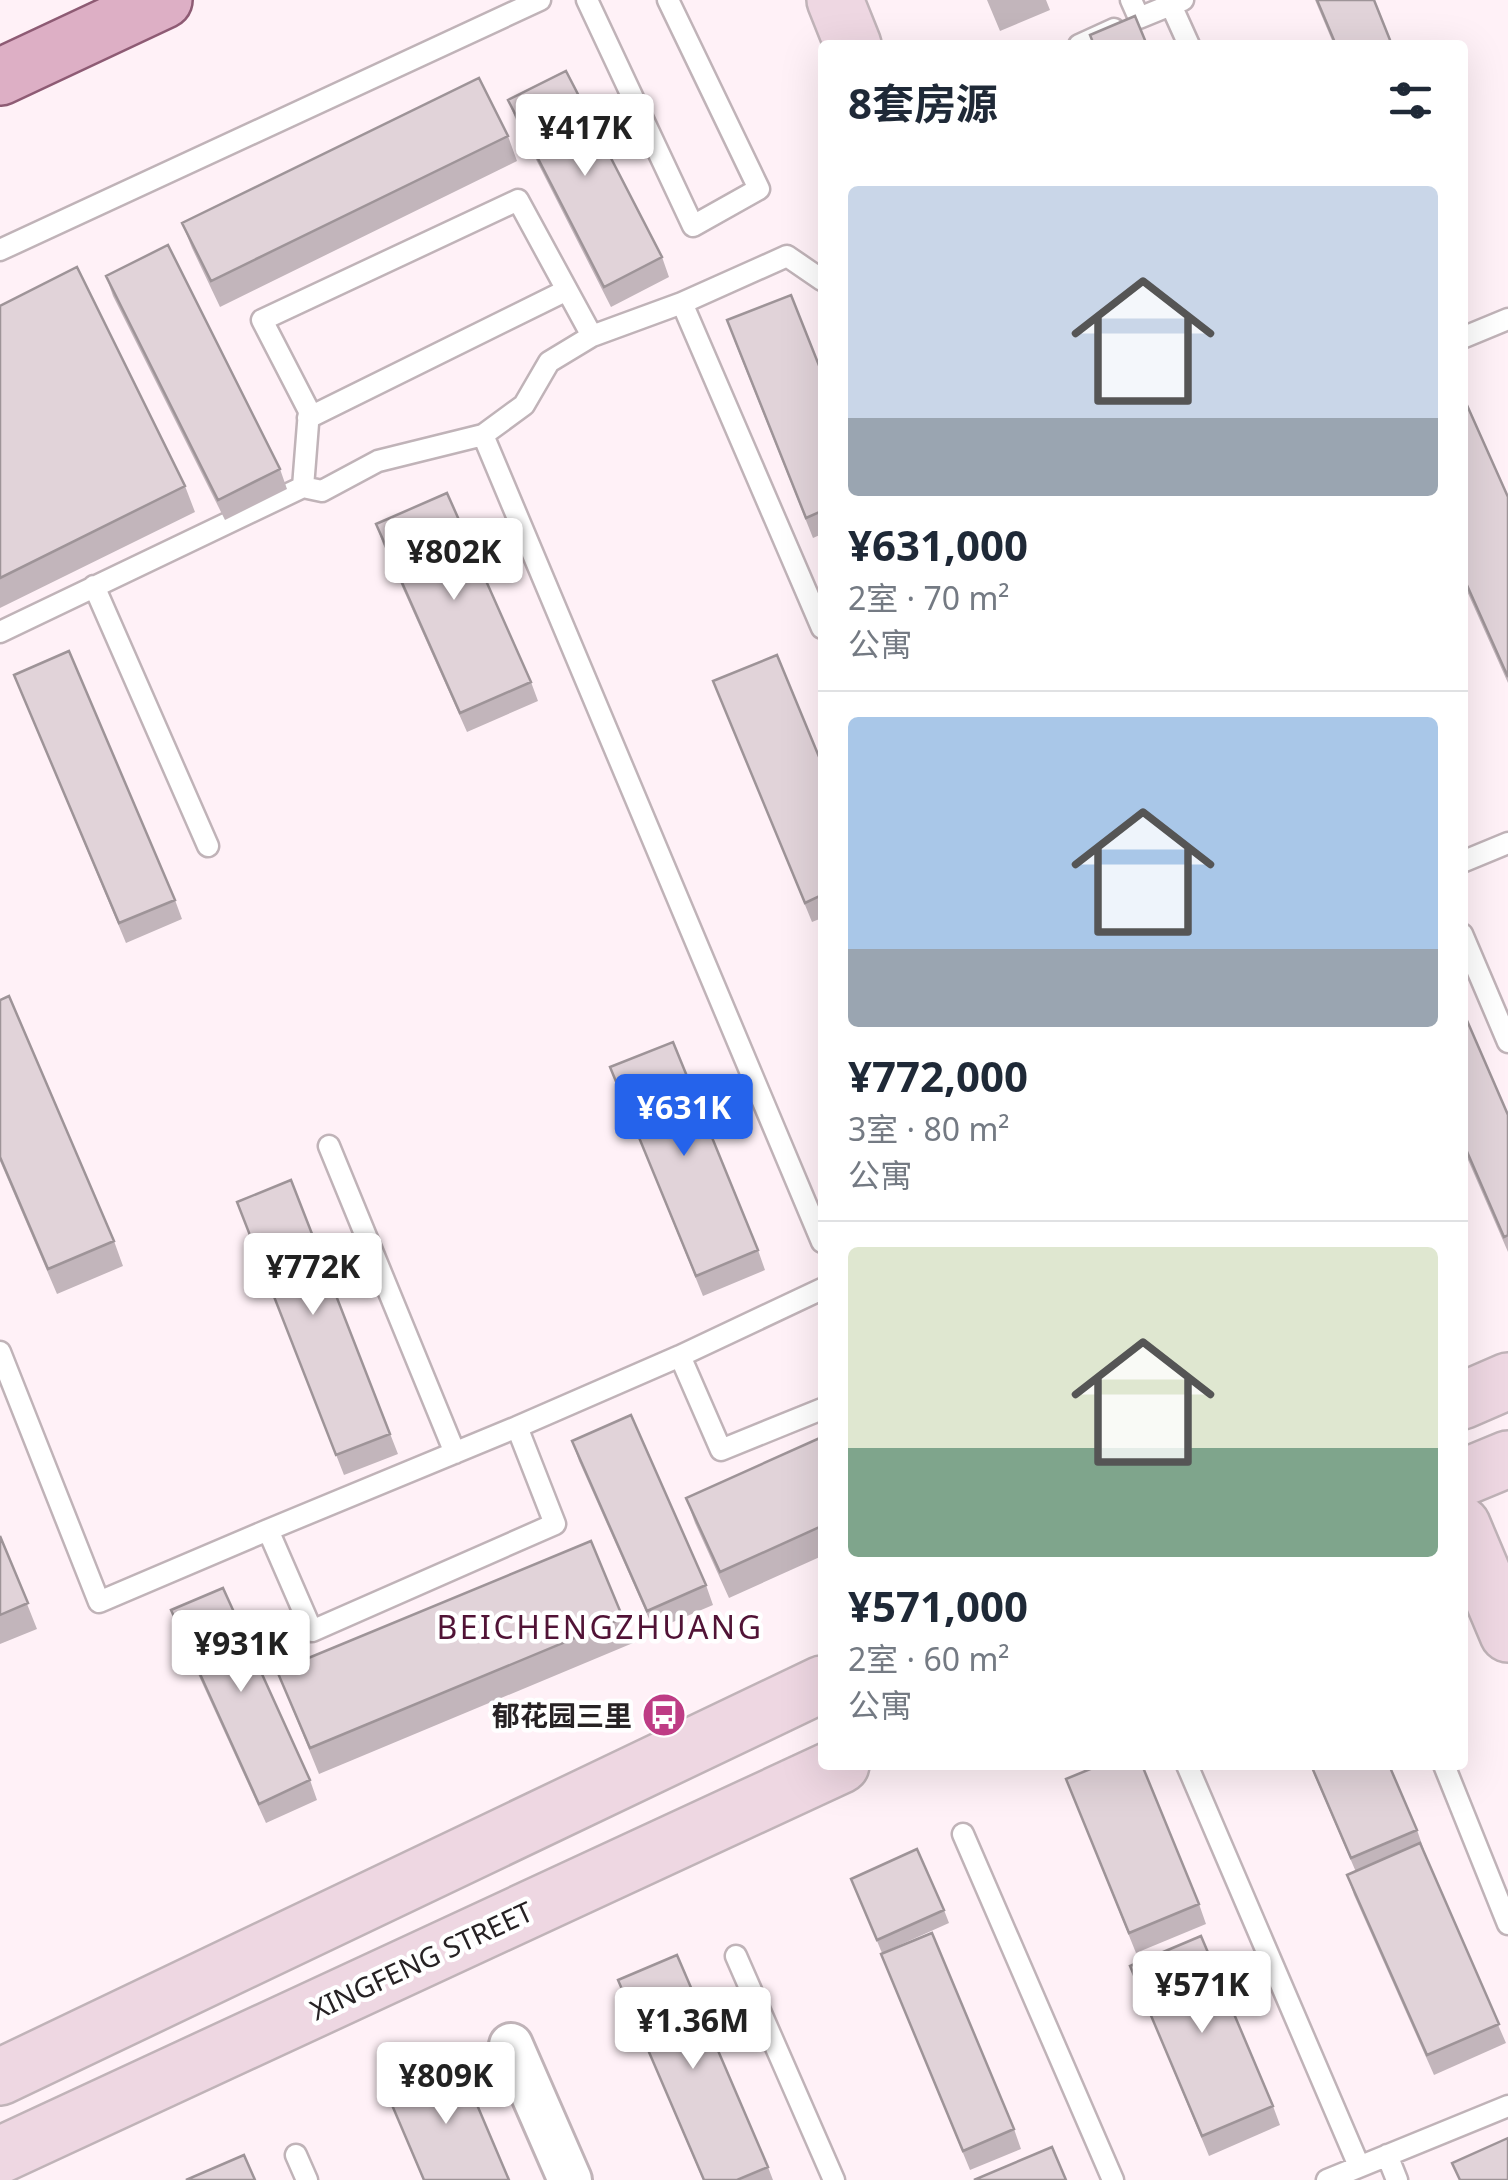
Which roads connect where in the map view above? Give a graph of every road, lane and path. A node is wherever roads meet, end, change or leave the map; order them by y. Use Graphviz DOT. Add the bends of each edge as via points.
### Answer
graph roads {
  1 [pos="164,0"];
  2 [pos="540,0"];
  3 [pos="587,0"];
  4 [pos="668,0"];
  5 [pos="835,0"];
  6 [pos="1177,3"];
  7 [pos="1135,9"];
  8 [pos="851,40"];
  9 [pos="1087,40"];
  10 [pos="1188,40"];
  11 [pos="0,77"];
  12 [pos="0,250"];
  13 [pos="818,277"];
  14 [pos="567,290"];
  15 [pos="682,302"];
  16 [pos="1508,319"];
  17 [pos="592,336"];
  18 [pos="1468,336"];
  19 [pos="308,418"];
  20 [pos="483,435"];
  21 [pos="302,487"];
  22 [pos="94,586"];
  23 [pos="818,619"];
  24 [pos="0,632"];
  25 [pos="1508,843"];
  26 [pos="208,846"];
  27 [pos="1468,860"];
  28 [pos="1468,948"];
  29 [pos="1508,1042"];
  30 [pos="329,1146"];
  31 [pos="818,1232"];
  32 [pos="818,1292"];
  33 [pos="0,1352"];
  34 [pos="680,1356"];
  35 [pos="1508,1381"];
  36 [pos="1468,1398"];
  37 [pos="818,1411"];
  38 [pos="517,1426"];
  39 [pos="454,1452"];
  40 [pos="1508,1458"];
  41 [pos="1468,1475"];
  42 [pos="268,1530"];
  43 [pos="1468,1539"];
  44 [pos="1508,1634"];
  45 [pos="818,1686"];
  46 [pos="740,1720"];
  47 [pos="830,1770"];
  48 [pos="1189,1770"];
  49 [pos="1446,1770"];
  50 [pos="774,1796"];
  51 [pos="963,1834"];
  52 [pos="1508,1924"];
  53 [pos="736,1956"];
  54 [pos="511,2045"];
  55 [pos="0,2078"];
  56 [pos="1508,2106"];
  57 [pos="296,2155"];
  58 [pos="1386,2155"];
  59 [pos="23,2159"];
  60 [pos="1359,2166"];
  61 [pos="307,2180"];
  62 [pos="570,2180"];
  63 [pos="834,2180"];
  64 [pos="1112,2180"];
  65 [pos="1327,2180"];
  66 [pos="1397,2180"];
  1 -- 11 [label="main road"];
  2 -- 12 [label="lane"];
  3 -- 4 [label="lane" via="693,226 759,190"];
  5 -- 8 [label="main road"];
  6 -- 7 [label="lane"];
  6 -- 10 [label="lane"];
  7 -- 9 [label="lane"];
  13 -- 15 [label="lane" via="787,256"];
  14 -- 17 [label="lane"];
  14 -- 19 [label="lane"];
  14 -- 19 [label="lane" via="518,200 262,320"];
  15 -- 17 [label="lane"];
  15 -- 23 [label="lane"];
  16 -- 18 [label="lane"];
  17 -- 20 [label="lane" via="550,362 524,406"];
  19 -- 21 [label="lane"];
  20 -- 21 [label="lane" via="378,461 322,491"];
  20 -- 31 [label="lane"];
  21 -- 22 [label="lane"];
  22 -- 24 [label="lane"];
  22 -- 26 [label="lane"];
  25 -- 27 [label="lane"];
  28 -- 29 [label="lane"];
  30 -- 39 [label="lane"];
  32 -- 34 [label="lane"];
  33 -- 42 [label="lane" via="99,1602"];
  34 -- 37 [label="lane" via="722,1450"];
  34 -- 38 [label="lane"];
  35 -- 36 [label="main road"];
  38 -- 39 [label="lane"];
  38 -- 42 [label="lane" via="555,1524 312,1631"];
  39 -- 42 [label="lane"];
  40 -- 41 [label="main road"];
  43 -- 44 [label="main road"];
  45 -- 46 [label="main road"];
  46 -- 50 [label="main road"];
  46 -- 55 [label="main road"];
  47 -- 50 [label="main road, XINGFENG STREET"];
  48 -- 60 [label="lane"];
  49 -- 52 [label="lane"];
  50 -- 59 [label="main road, XINGFENG STREET"];
  51 -- 64 [label="lane"];
  53 -- 63 [label="lane"];
  54 -- 62 [label="street"];
  55 -- 59 [label="main road"];
  56 -- 58 [label="lane"];
  57 -- 61 [label="lane"];
  58 -- 60 [label="lane"];
  58 -- 66 [label="lane"];
  60 -- 65 [label="lane"];
}
